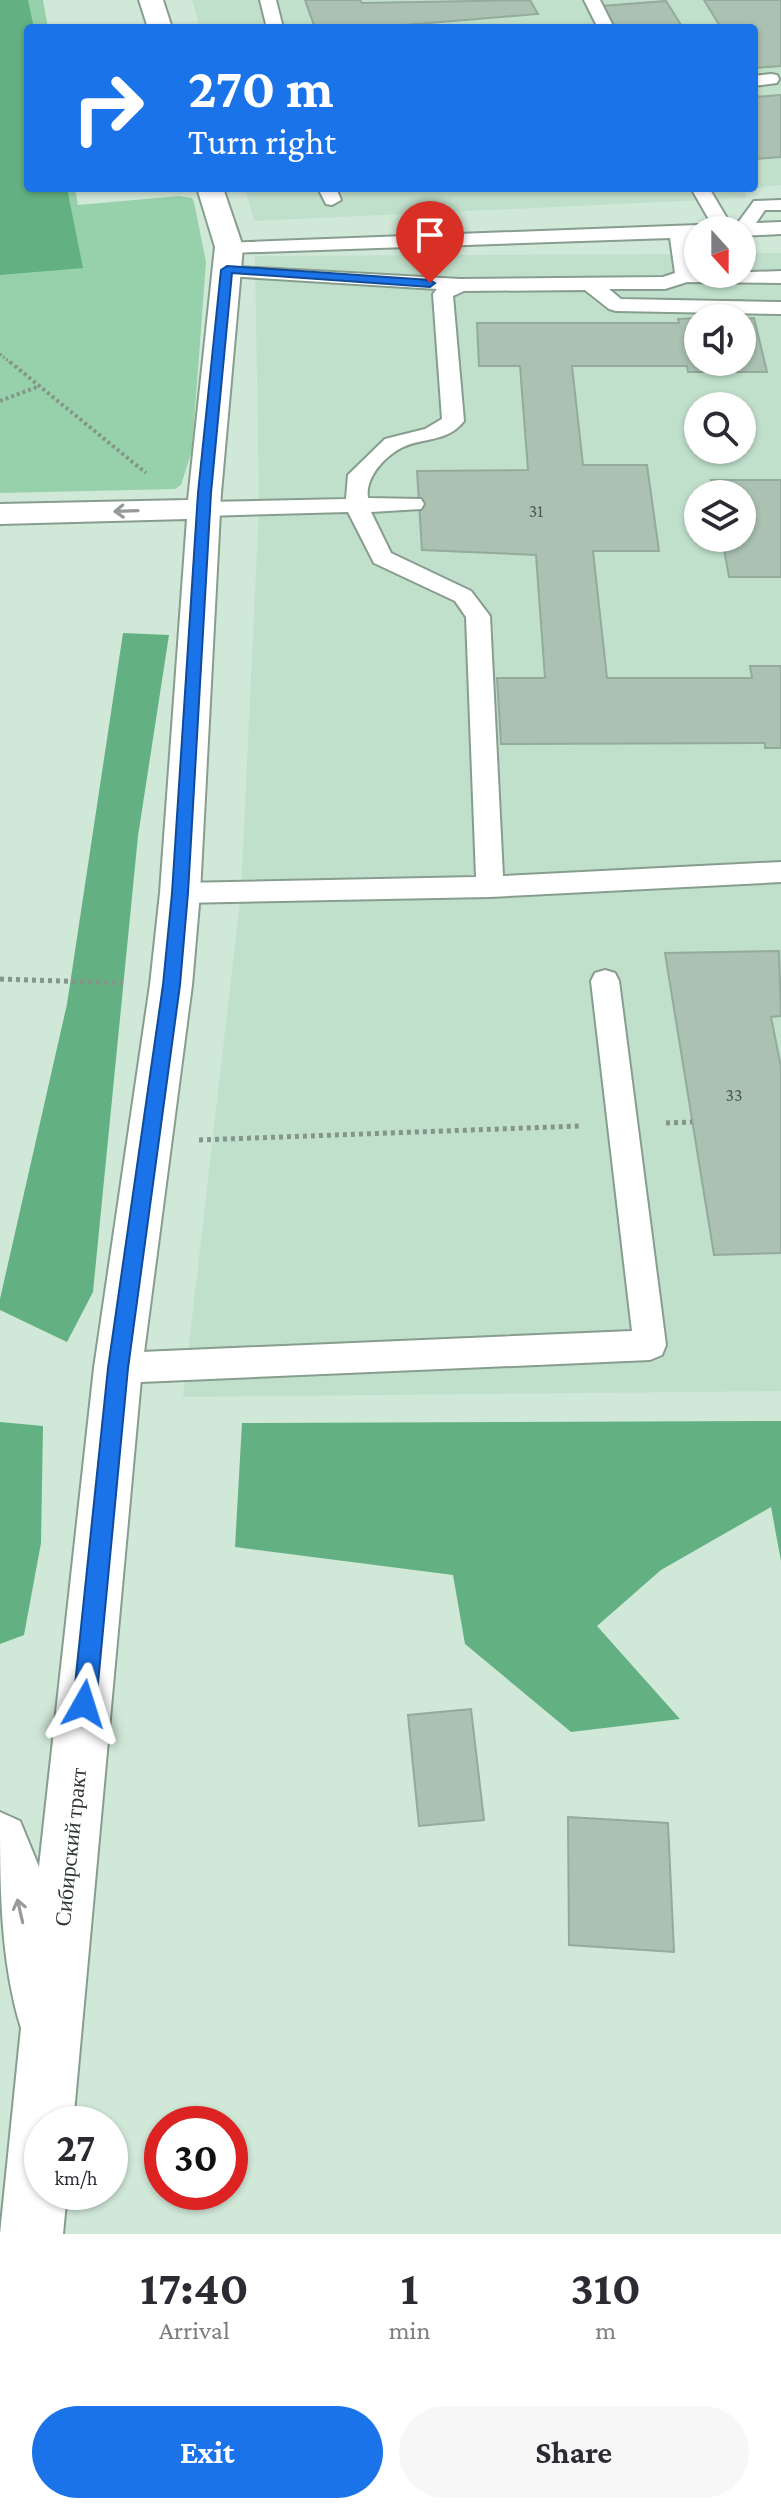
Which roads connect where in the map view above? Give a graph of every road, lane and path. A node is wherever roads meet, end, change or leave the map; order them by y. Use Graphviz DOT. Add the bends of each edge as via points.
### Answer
graph roads {
  1 [pos="151,0"];
  2 [pos="268,0"];
  3 [pos="592,0"];
  4 [pos="159,24"];
  5 [pos="274,24"];
  6 [pos="604,24"];
  7 [pos="211,192"];
  8 [pos="702,192"];
  9 [pos="781,205"];
  10 [pos="716,216"];
  11 [pos="752,216"];
  12 [pos="781,228"];
  13 [pos="756,229"];
  14 [pos="684,232"];
  15 [pos="228,258"];
  16 [pos="684,276"];
  17 [pos="756,277"];
  18 [pos="781,277"];
  19 [pos="589,283"];
  20 [pos="460,285"];
  21 [pos="781,308"];
  22 [pos="0,354"];
  23 [pos="37,387"];
  24 [pos="0,401"];
  25 [pos="147,474"];
  26 [pos="413,504"];
  27 [pos="358,505"];
  28 [pos="204,509"];
  29 [pos="0,514"];
  30 [pos="781,872"];
  31 [pos="490,887"];
  32 [pos="180,893"];
  33 [pos="0,979"];
  34 [pos="605,981"];
  35 [pos="171,985"];
  36 [pos="692,1122"];
  37 [pos="623,1125"];
  38 [pos="190,1141"];
  39 [pos="118,1368"];
  40 [pos="0,1841"];
  41 [pos="51,2041"];
  42 [pos="44,2106"];
  43 [pos="33,2210"];
  44 [pos="31,2234"];
  1 -- 4 [label="street"];
  2 -- 5 [label="lane"];
  3 -- 6 [label="lane"];
  7 -- 15 [label="street, Сибирский тракт"];
  8 -- 10 [label="lane"];
  9 -- 11 [label="lane" via="760,205"];
  12 -- 13 [label="lane"];
  14 -- 15 [label="lane"];
  15 -- 20 [label="lane"];
  15 -- 28 [label="street, Сибирский тракт"];
  16 -- 19 [label="lane" via="665,283"];
  17 -- 18 [label="lane"];
  19 -- 20 [label="lane"];
  19 -- 21 [label="lane" via="616,305"];
  20 -- 27 [label="lane" via="443,294 453,421 433,434 393,444 359,475"];
  22 -- 23 [label="path"];
  23 -- 24 [label="path"];
  23 -- 25 [label="path"];
  26 -- 27 [label="lane"];
  27 -- 28 [label="lane"];
  27 -- 31 [label="lane" via="382,558 463,596 478,616"];
  28 -- 29 [label="street, one-way"];
  28 -- 32 [label="street, Сибирский тракт"];
  30 -- 31 [label="lane"];
  31 -- 32 [label="lane"];
  32 -- 35 [label="street, Сибирский тракт"];
  33 -- 35 [label="path"];
  34 -- 37 [label="lane"];
  35 -- 39 [label="street, Сибирский тракт"];
  36 -- 37 [label="path"];
  37 -- 38 [label="path"];
  37 -- 39 [label="lane" via="650,1345"];
  39 -- 41 [label="street, Сибирский тракт"];
  41 -- 40 [label="street, one-way"];
  41 -- 42 [label="street, Сибирский тракт"];
  43 -- 44 [label="street, Сибирский тракт"];
}
